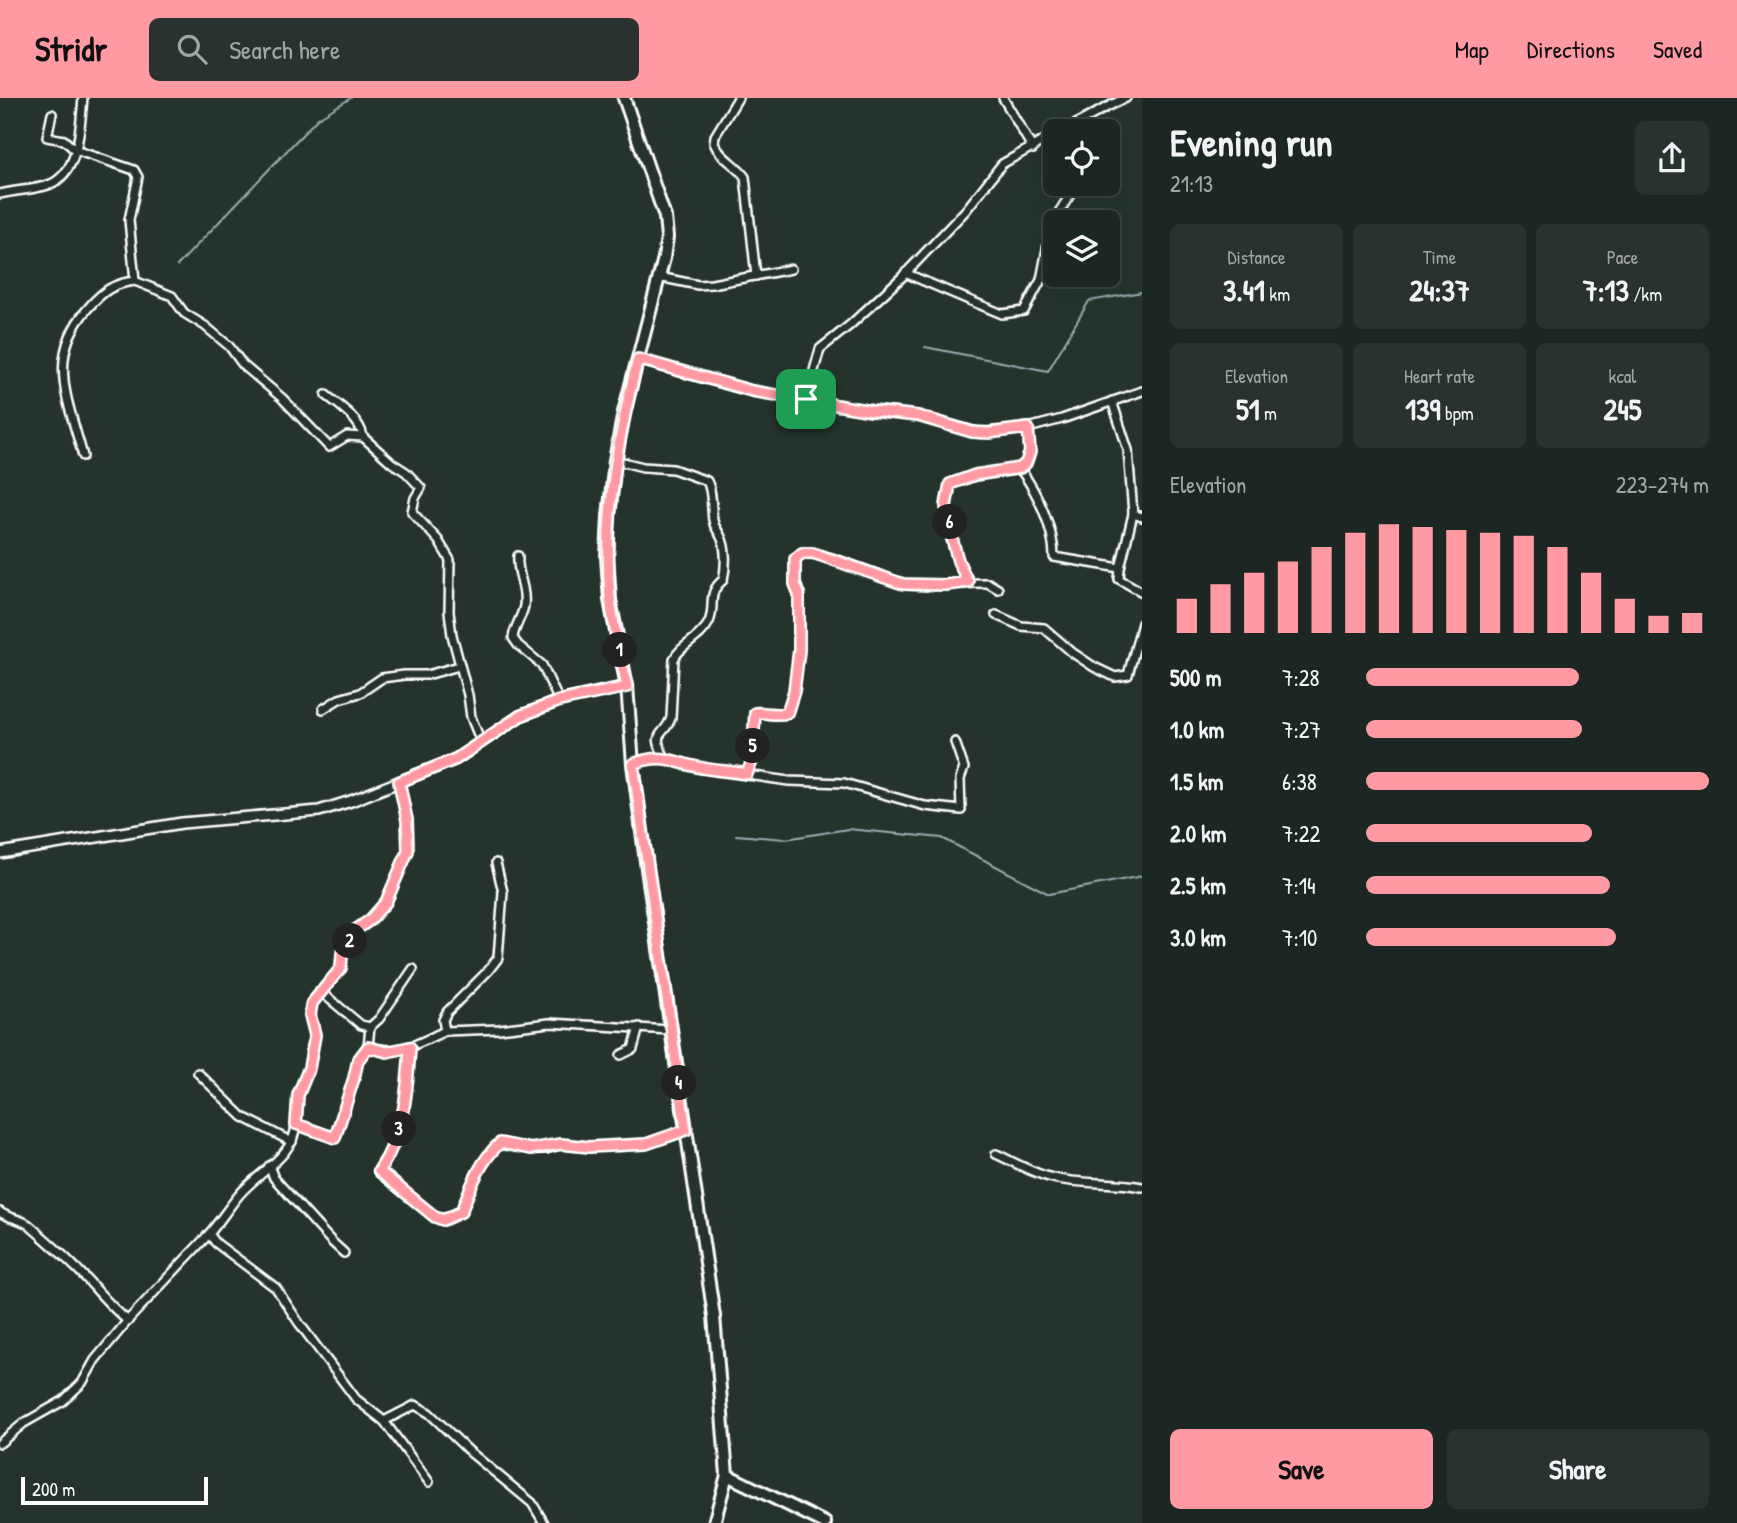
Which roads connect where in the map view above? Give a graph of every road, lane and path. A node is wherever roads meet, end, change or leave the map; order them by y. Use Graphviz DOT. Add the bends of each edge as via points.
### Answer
graph roads {
  1 [pos="83,98"];
  2 [pos="624,98"];
  3 [pos="738,98"];
  4 [pos="1003,98"];
  5 [pos="1123,99"];
  6 [pos="52,114"];
  7 [pos="1087,119"];
  8 [pos="1043,142"];
  9 [pos="1033,149"];
  10 [pos="75,150"];
  11 [pos="0,194"];
  12 [pos="1069,196"];
  13 [pos="791,269"];
  14 [pos="905,273"];
  15 [pos="756,276"];
  16 [pos="659,277"];
  17 [pos="135,281"];
  18 [pos="638,359"];
  19 [pos="1142,391"];
  20 [pos="326,395"];
  21 [pos="806,399"];
  22 [pos="1112,401"];
  23 [pos="1028,428"];
  24 [pos="363,437"];
  25 [pos="83,456"];
  26 [pos="615,460"];
  27 [pos="1020,468"];
  28 [pos="1133,514"];
  29 [pos="1142,517"];
  30 [pos="518,556"];
  31 [pos="1120,568"];
  32 [pos="968,582"];
  33 [pos="998,589"];
  34 [pos="1142,592"];
  35 [pos="996,615"];
  36 [pos="1142,623"];
  37 [pos="459,666"];
  38 [pos="627,687"];
  39 [pos="559,701"];
  40 [pos="323,709"];
  41 [pos="481,742"];
  42 [pos="955,742"];
  43 [pos="666,758"];
  44 [pos="633,764"];
  45 [pos="747,774"];
  46 [pos="399,782"];
  47 [pos="0,853"];
  48 [pos="496,863"];
  49 [pos="413,969"];
  50 [pos="320,991"];
  51 [pos="370,1027"];
  52 [pos="639,1027"];
  53 [pos="671,1030"];
  54 [pos="445,1031"];
  55 [pos="368,1047"];
  56 [pos="410,1047"];
  57 [pos="621,1055"];
  58 [pos="198,1073"];
  59 [pos="296,1124"];
  60 [pos="686,1130"];
  61 [pos="292,1142"];
  62 [pos="996,1154"];
  63 [pos="269,1166"];
  64 [pos="1142,1187"];
  65 [pos="0,1212"];
  66 [pos="209,1234"];
  67 [pos="344,1253"];
  68 [pos="128,1321"];
  69 [pos="384,1421"];
  70 [pos="0,1443"];
  71 [pos="727,1475"];
  72 [pos="429,1482"];
  73 [pos="544,1523"];
  74 [pos="714,1523"];
  75 [pos="825,1523"];
  1 -- 10 [label="street"];
  2 -- 16 [label="main road" via="665,217 667,237"];
  3 -- 15 [label="street" via="713,143 745,177"];
  4 -- 9 [label="street"];
  5 -- 7 [label="street"];
  6 -- 10 [label="street" via="47,137 64,140"];
  8 -- 9 [label="street"];
  9 -- 14 [label="street" via="1002,164 966,210"];
  10 -- 11 [label="street" via="67,169 52,184"];
  10 -- 17 [label="street" via="134,170 138,177 129,220"];
  12 -- 14 [label="street" via="1052,223 1041,280 1024,311 1002,314"];
  13 -- 15 [label="street"];
  14 -- 21 [label="street" via="820,349"];
  15 -- 16 [label="street" via="712,284"];
  16 -- 18 [label="main road"];
  17 -- 24 [label="street" via="172,296 184,313 229,346 329,447 347,436"];
  17 -- 25 [label="street" via="114,284 94,301 77,321 63,355 65,390"];
  18 -- 21 [label="street" via="752,391"];
  18 -- 26 [label="main road"];
  19 -- 22 [label="street"];
  20 -- 24 [label="street" via="354,420"];
  21 -- 23 [label="street" via="918,416 980,433"];
  22 -- 23 [label="street"];
  22 -- 28 [label="street" via="1128,450"];
  23 -- 27 [label="street" via="1030,452"];
  24 -- 37 [label="street" via="421,488 412,512 450,560 449,612"];
  26 -- 38 [label="main road" via="607,556 610,600"];
  26 -- 43 [label="street" via="673,469 707,481 726,562 723,580 711,599 710,618 700,635 674,659 671,718 658,740"];
  27 -- 31 [label="street" via="1046,523 1054,557"];
  27 -- 32 [label="street" via="950,484 946,506 958,561"];
  28 -- 29 [label="street"];
  28 -- 31 [label="street"];
  30 -- 39 [label="street" via="524,606 513,638 542,665"];
  31 -- 34 [label="street" via="1119,579"];
  32 -- 33 [label="street" via="988,583"];
  32 -- 45 [label="street" via="903,584 813,553 795,559 799,650 794,691 787,713 755,713"];
  35 -- 36 [label="street" via="1021,626 1044,628 1073,653 1115,677 1128,675"];
  37 -- 40 [label="street" via="427,675 382,678"];
  37 -- 41 [label="street"];
  38 -- 39 [label="street"];
  38 -- 44 [label="main road"];
  39 -- 41 [label="street" via="520,716"];
  41 -- 46 [label="street" via="456,759"];
  42 -- 45 [label="street" via="964,768 961,810 925,806 844,783"];
  43 -- 44 [label="street"];
  43 -- 45 [label="street"];
  44 -- 53 [label="main road"];
  46 -- 47 [label="street" via="319,811 182,823"];
  46 -- 50 [label="street" via="408,851 386,902 354,931 342,954 341,968"];
  48 -- 54 [label="street" via="503,892 498,958 447,1012"];
  49 -- 51 [label="street"];
  50 -- 51 [label="street" via="361,1025"];
  50 -- 59 [label="street" via="310,1009 315,1035 298,1095"];
  51 -- 55 [label="street"];
  52 -- 53 [label="street"];
  52 -- 54 [label="street" via="549,1023"];
  52 -- 57 [label="street" via="634,1049"];
  53 -- 60 [label="main road"];
  54 -- 56 [label="street"];
  55 -- 56 [label="street" via="387,1052"];
  55 -- 59 [label="street" via="358,1060 335,1138"];
  56 -- 60 [label="street" via="407,1097 392,1152 379,1171 443,1220 461,1212 488,1154 500,1143 531,1149 561,1144 646,1144"];
  58 -- 61 [label="street" via="243,1116"];
  59 -- 61 [label="street"];
  60 -- 71 [label="main road" via="714,1316"];
  61 -- 63 [label="street"];
  62 -- 64 [label="street" via="1051,1178"];
  63 -- 66 [label="street"];
  63 -- 67 [label="street" via="274,1178"];
  65 -- 68 [label="street" via="29,1226"];
  66 -- 68 [label="street"];
  66 -- 69 [label="street" via="276,1289 356,1399"];
  68 -- 70 [label="street" via="82,1383"];
  69 -- 72 [label="street"];
  69 -- 73 [label="street" via="415,1405 429,1413 532,1503"];
  71 -- 74 [label="main road"];
  71 -- 75 [label="main road"];
}
